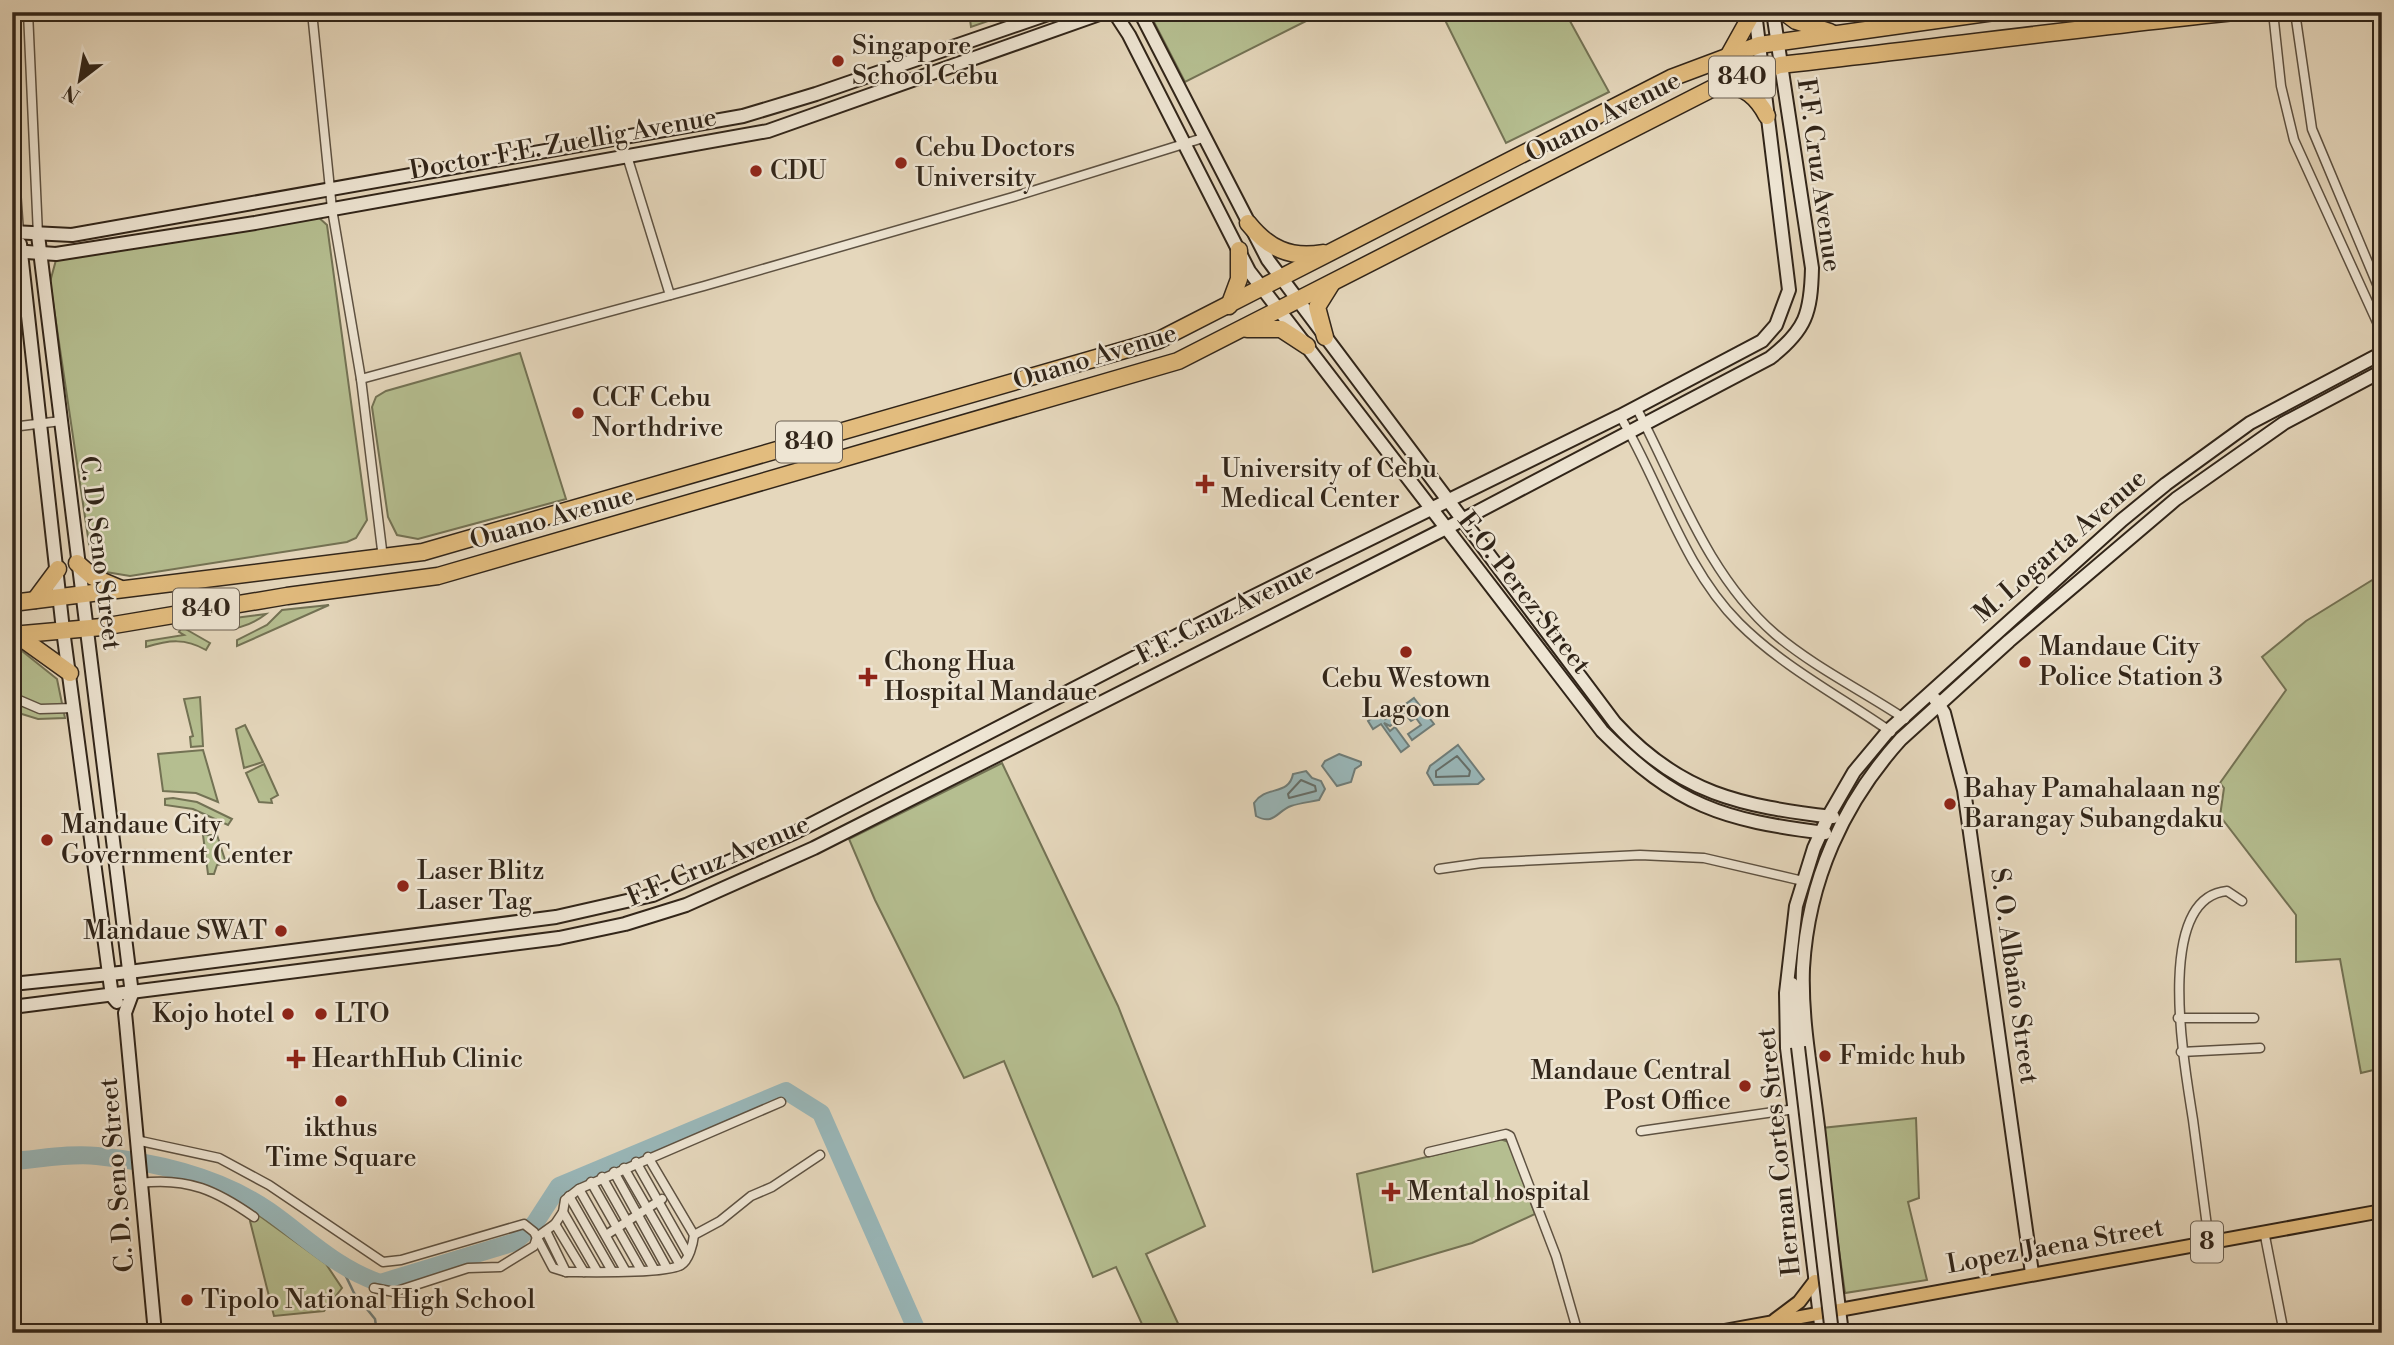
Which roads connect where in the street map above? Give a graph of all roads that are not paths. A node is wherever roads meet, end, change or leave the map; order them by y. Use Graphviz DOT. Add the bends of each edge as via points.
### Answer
graph roads {
  1 [pos="28,12"];
  2 [pos="312,12"];
  3 [pos="1054,12"];
  4 [pos="1105,12"];
  5 [pos="1114,12"];
  6 [pos="1140,12"];
  7 [pos="1754,12"];
  8 [pos="1773,12"];
  9 [pos="1784,12"];
  10 [pos="1994,12"];
  11 [pos="2234,12"];
  12 [pos="2273,12"];
  13 [pos="2295,12"];
  14 [pos="1836,34"];
  15 [pos="1777,41"];
  16 [pos="1759,45"];
  17 [pos="1729,55"];
  18 [pos="1780,65"];
  19 [pos="1762,70"];
  20 [pos="1721,84"];
  21 [pos="1766,116"];
  22 [pos="12,134"];
  23 [pos="1203,138"];
  24 [pos="1186,145"];
  25 [pos="627,156"];
  26 [pos="330,188"];
  27 [pos="332,209"];
  28 [pos="1248,223"];
  29 [pos="2352,223"];
  30 [pos="2336,230"];
  31 [pos="16,232"];
  32 [pos="38,235"];
  33 [pos="1342,247"];
  34 [pos="1239,250"];
  35 [pos="16,251"];
  36 [pos="39,254"];
  37 [pos="1282,279"];
  38 [pos="1332,282"];
  39 [pos="1262,288"];
  40 [pos="670,295"];
  41 [pos="2382,296"];
  42 [pos="1297,299"];
  43 [pos="1229,306"];
  44 [pos="1279,309"];
  45 [pos="2382,333"];
  46 [pos="1228,335"];
  47 [pos="1325,337"];
  48 [pos="1307,346"];
  49 [pos="2382,353"];
  50 [pos="2382,371"];
  51 [pos="361,379"];
  52 [pos="1636,407"];
  53 [pos="924,408"];
  54 [pos="1620,415"];
  55 [pos="61,421"];
  56 [pos="42,423"];
  57 [pos="1645,423"];
  58 [pos="2250,423"];
  59 [pos="12,427"];
  60 [pos="1629,431"];
  61 [pos="933,432"];
  62 [pos="2259,438"];
  63 [pos="1446,499"];
  64 [pos="1429,508"];
  65 [pos="1462,520"];
  66 [pos="1445,528"];
  67 [pos="383,558"];
  68 [pos="77,563"];
  69 [pos="58,569"];
  70 [pos="125,590"];
  71 [pos="81,595"];
  72 [pos="61,596"];
  73 [pos="35,600"];
  74 [pos="12,603"];
  75 [pos="86,629"];
  76 [pos="63,630"];
  77 [pos="15,635"];
  78 [pos="70,673"];
  79 [pos="1591,692"];
  80 [pos="1929,692"];
  81 [pos="12,697"];
  82 [pos="1579,702"];
  83 [pos="1939,704"];
  84 [pos="74,708"];
  85 [pos="1902,717"];
  86 [pos="1914,726"];
  87 [pos="1889,730"];
  88 [pos="1901,739"];
  89 [pos="1828,817"];
  90 [pos="1843,819"];
  91 [pos="1820,832"];
  92 [pos="1836,834"];
  93 [pos="113,841"];
  94 [pos="92,843"];
  95 [pos="1439,869"];
  96 [pos="1803,881"];
  97 [pos="2242,901"];
  98 [pos="1788,967"];
  99 [pos="1803,968"];
  100 [pos="129,972"];
  101 [pos="109,974"];
  102 [pos="12,984"];
  103 [pos="132,994"];
  104 [pos="112,996"];
  105 [pos="1795,1000"];
  106 [pos="12,1007"];
  107 [pos="125,1013"];
  108 [pos="2178,1018"];
  109 [pos="2254,1018"];
  110 [pos="2260,1048"];
  111 [pos="2181,1052"];
  112 [pos="781,1102"];
  113 [pos="1795,1109"];
  114 [pos="1641,1131"];
  115 [pos="137,1144"];
  116 [pos="1429,1152"];
  117 [pos="820,1155"];
  118 [pos="648,1157"];
  119 [pos="636,1163"];
  120 [pos="624,1168"];
  121 [pos="614,1172"];
  122 [pos="602,1177"];
  123 [pos="140,1178"];
  124 [pos="591,1182"];
  125 [pos="579,1189"];
  126 [pos="668,1195"];
  127 [pos="569,1196"];
  128 [pos="658,1201"];
  129 [pos="648,1208"];
  130 [pos="2382,1211"];
  131 [pos="563,1212"];
  132 [pos="638,1215"];
  133 [pos="254,1217"];
  134 [pos="627,1222"];
  135 [pos="555,1224"];
  136 [pos="616,1227"];
  137 [pos="533,1231"];
  138 [pos="546,1231"];
  139 [pos="2264,1231"];
  140 [pos="606,1235"];
  141 [pos="694,1235"];
  142 [pos="2209,1242"];
  143 [pos="688,1254"];
  144 [pos="680,1265"];
  145 [pos="667,1268"];
  146 [pos="653,1269"];
  147 [pos="625,1270"];
  148 [pos="641,1270"];
  149 [pos="597,1271"];
  150 [pos="612,1271"];
  151 [pos="566,1272"];
  152 [pos="584,1272"];
  153 [pos="2032,1273"];
  154 [pos="1815,1282"];
  155 [pos="374,1288"];
  156 [pos="1839,1309"];
  157 [pos="1819,1313"];
  158 [pos="1772,1323"];
  159 [pos="155,1333"];
  160 [pos="1578,1333"];
  161 [pos="1713,1333"];
  162 [pos="1805,1333"];
  163 [pos="1822,1333"];
  164 [pos="1832,1333"];
  165 [pos="1842,1333"];
  166 [pos="2284,1333"];
  1 -- 32 [label="street, C. D. Seno Street"];
  2 -- 26 [label="street"];
  3 -- 26 [label="street, Doctor F.E. Zuellig Avenue" via="765,111"];
  4 -- 25 [label="street, Doctor F.E. Zuellig Avenue" via="768,131"];
  5 -- 24 [label="street, E.O. Perez Street"];
  6 -- 23 [label="street, E.O. Perez Street"];
  7 -- 16 [label="street, F.F. Cruz Avenue"];
  7 -- 17 [label="highway"];
  8 -- 15 [label="street, F.F. Cruz Avenue"];
  9 -- 14 [label="highway"];
  10 -- 14 [label="highway, Ouano Avenue / 840"];
  11 -- 18 [label="highway, Ouano Avenue / 840"];
  12 -- 30 [label="street" via="2281,86 2294,140"];
  13 -- 29 [label="street" via="2312,129"];
  14 -- 15 [label="highway, Ouano Avenue / 840"];
  15 -- 16 [label="highway, Ouano Avenue / 840"];
  15 -- 18 [label="street, F.F. Cruz Avenue"];
  16 -- 17 [label="highway, Ouano Avenue / 840"];
  16 -- 19 [label="street, F.F. Cruz Avenue"];
  17 -- 33 [label="highway, Ouano Avenue / 840" via="1671,78"];
  18 -- 19 [label="highway, Ouano Avenue / 840"];
  18 -- 57 [label="street, F.F. Cruz Avenue" via="1812,268 1812,299 1805,321 1791,341 1770,358"];
  19 -- 20 [label="highway, Ouano Avenue / 840"];
  19 -- 21 [label="street, F.F. Cruz Avenue"];
  20 -- 21 [label="highway" via="1754,96"];
  20 -- 38 [label="highway, Ouano Avenue / 840"];
  21 -- 52 [label="street, F.F. Cruz Avenue" via="1789,290 1784,309 1762,341"];
  22 -- 31 [label="street, C. D. Seno Street"];
  23 -- 24 [label="street"];
  23 -- 28 [label="street, E.O. Perez Street"];
  24 -- 34 [label="street, E.O. Perez Street"];
  24 -- 40 [label="street"];
  25 -- 27 [label="street, Doctor F.E. Zuellig Avenue"];
  25 -- 40 [label="street"];
  26 -- 27 [label="street"];
  26 -- 32 [label="street, Doctor F.E. Zuellig Avenue" via="72,234"];
  27 -- 36 [label="street, Doctor F.E. Zuellig Avenue"];
  27 -- 51 [label="street"];
  28 -- 33 [label="highway" via="1267,243 1290,254"];
  28 -- 37 [label="street, E.O. Perez Street"];
  29 -- 30 [label="street"];
  29 -- 41 [label="street"];
  30 -- 45 [label="street"];
  31 -- 32 [label="street, Doctor F.E. Zuellig Avenue"];
  31 -- 35 [label="street, C. D. Seno Street"];
  32 -- 36 [label="street, C. D. Seno Street"];
  33 -- 37 [label="highway, Ouano Avenue / 840"];
  34 -- 39 [label="street, E.O. Perez Street"];
  34 -- 43 [label="highway" via="1239,279"];
  35 -- 36 [label="street, Doctor F.E. Zuellig Avenue"];
  35 -- 56 [label="street, C. D. Seno Street"];
  36 -- 55 [label="street, C. D. Seno Street"];
  37 -- 39 [label="highway, Ouano Avenue / 840"];
  37 -- 42 [label="street, E.O. Perez Street"];
  38 -- 42 [label="highway, Ouano Avenue / 840"];
  38 -- 47 [label="highway" via="1317,307"];
  39 -- 43 [label="highway, Ouano Avenue / 840"];
  39 -- 44 [label="street, E.O. Perez Street"];
  40 -- 51 [label="street"];
  42 -- 44 [label="highway, Ouano Avenue / 840"];
  42 -- 47 [label="street, E.O. Perez Street"];
  43 -- 53 [label="highway, Ouano Avenue / 840" via="1159,340"];
  44 -- 46 [label="highway, Ouano Avenue / 840"];
  44 -- 48 [label="street, E.O. Perez Street"];
  46 -- 48 [label="highway" via="1271,327"];
  46 -- 61 [label="highway, Ouano Avenue / 840" via="1178,361"];
  47 -- 63 [label="street, E.O. Perez Street"];
  48 -- 64 [label="street, E.O. Perez Street"];
  49 -- 58 [label="street, M. Logarta Avenue"];
  50 -- 62 [label="street, M. Logarta Avenue"];
  51 -- 67 [label="street"];
  52 -- 54 [label="street, F.F. Cruz Avenue"];
  52 -- 57 [label="street"];
  53 -- 61 [label="highway"];
  53 -- 67 [label="highway, Ouano Avenue / 840" via="436,548"];
  54 -- 60 [label="street"];
  54 -- 63 [label="street, F.F. Cruz Avenue"];
  55 -- 56 [label="street"];
  55 -- 68 [label="street, C. D. Seno Street"];
  56 -- 59 [label="street"];
  56 -- 69 [label="street, C. D. Seno Street"];
  57 -- 60 [label="street, F.F. Cruz Avenue"];
  57 -- 85 [label="street" via="1713,562 1733,589 1789,645"];
  58 -- 62 [label="street"];
  58 -- 80 [label="street, M. Logarta Avenue" via="2131,513"];
  60 -- 65 [label="street, F.F. Cruz Avenue"];
  60 -- 87 [label="street" via="1699,570 1738,623 1779,657"];
  61 -- 75 [label="highway, Ouano Avenue / 840" via="438,576"];
  62 -- 83 [label="street, M. Logarta Avenue" via="2143,524"];
  63 -- 64 [label="street, F.F. Cruz Avenue"];
  63 -- 65 [label="street, E.O. Perez Street"];
  64 -- 66 [label="street, E.O. Perez Street"];
  64 -- 100 [label="street, F.F. Cruz Avenue" via="794,833 653,895 556,917"];
  65 -- 66 [label="street, F.F. Cruz Avenue"];
  65 -- 79 [label="street, E.O. Perez Street"];
  66 -- 82 [label="street, E.O. Perez Street"];
  66 -- 103 [label="street, F.F. Cruz Avenue" via="814,848 686,905 558,938"];
  67 -- 70 [label="highway, Ouano Avenue / 840"];
  68 -- 70 [label="highway" via="105,584"];
  68 -- 71 [label="street, C. D. Seno Street"];
  69 -- 72 [label="street, C. D. Seno Street"];
  69 -- 73 [label="highway"];
  70 -- 71 [label="highway, Ouano Avenue / 840"];
  71 -- 72 [label="highway, Ouano Avenue / 840"];
  71 -- 75 [label="street, C. D. Seno Street"];
  72 -- 73 [label="highway, Ouano Avenue / 840"];
  72 -- 76 [label="street, C. D. Seno Street"];
  73 -- 74 [label="highway, Ouano Avenue / 840"];
  75 -- 76 [label="highway, Ouano Avenue / 840"];
  75 -- 93 [label="street, C. D. Seno Street"];
  76 -- 77 [label="highway, Ouano Avenue / 840"];
  76 -- 78 [label="street, C. D. Seno Street"];
  77 -- 78 [label="highway"];
  78 -- 84 [label="street, C. D. Seno Street"];
  79 -- 82 [label="street"];
  79 -- 89 [label="street, E.O. Perez Street" via="1632,742 1668,771 1700,788 1748,805"];
  80 -- 83 [label="street, S. O. Albaño Street"];
  80 -- 85 [label="street, M. Logarta Avenue"];
  81 -- 84 [label="street" via="40,709"];
  82 -- 91 [label="street, E.O. Perez Street" via="1640,768 1684,797 1757,824"];
  83 -- 86 [label="street, M. Logarta Avenue"];
  83 -- 153 [label="street, S. O. Albaño Street" via="1964,790"];
  84 -- 94 [label="street, C. D. Seno Street"];
  85 -- 86 [label="street"];
  85 -- 87 [label="street, M. Logarta Avenue"];
  86 -- 88 [label="street, M. Logarta Avenue"];
  87 -- 88 [label="street"];
  87 -- 89 [label="street, M. Logarta Avenue" via="1854,772"];
  88 -- 90 [label="street, M. Logarta Avenue" via="1871,774"];
  89 -- 90 [label="street, E.O. Perez Street"];
  89 -- 91 [label="street, M. Logarta Avenue"];
  90 -- 92 [label="street, M. Logarta Avenue"];
  91 -- 92 [label="street, E.O. Perez Street"];
  91 -- 96 [label="street, Hernan Cortes Street"];
  92 -- 99 [label="street, Hernan Cortes Street" via="1812,904"];
  93 -- 94 [label="street"];
  93 -- 100 [label="street, C. D. Seno Street"];
  94 -- 101 [label="street, C. D. Seno Street"];
  95 -- 96 [label="street" via="1640,855 1704,858"];
  96 -- 98 [label="street, Hernan Cortes Street"];
  97 -- 108 [label="street" via="2235,894 2220,892 2201,903 2191,916 2183,951"];
  98 -- 105 [label="street, Hernan Cortes Street"];
  98 -- 113 [label="street, Hernan Cortes Street" via="1787,1048"];
  99 -- 105 [label="street, Hernan Cortes Street"];
  99 -- 156 [label="street, Hernan Cortes Street"];
  100 -- 101 [label="street, F.F. Cruz Avenue"];
  100 -- 103 [label="street, C. D. Seno Street"];
  101 -- 102 [label="street, F.F. Cruz Avenue"];
  101 -- 104 [label="street, C. D. Seno Street"];
  103 -- 104 [label="street, F.F. Cruz Avenue"];
  103 -- 107 [label="street, C. D. Seno Street"];
  104 -- 106 [label="street, F.F. Cruz Avenue"];
  104 -- 107 [label="street, C. D. Seno Street"];
  105 -- 164 [label="street, Hernan Cortes Street, bridge"];
  107 -- 115 [label="street, C. D. Seno Street"];
  108 -- 109 [label="street"];
  108 -- 111 [label="street"];
  110 -- 111 [label="street"];
  111 -- 142 [label="street"];
  112 -- 118 [label="street"];
  113 -- 114 [label="street"];
  113 -- 154 [label="street, Hernan Cortes Street"];
  115 -- 123 [label="street, C. D. Seno Street"];
  115 -- 137 [label="street" via="219,1158 269,1185 383,1262 401,1261 519,1224"];
  116 -- 160 [label="street" via="1510,1136 1556,1256"];
  117 -- 141 [label="street"];
  118 -- 119 [label="street"];
  118 -- 126 [label="street"];
  119 -- 120 [label="street"];
  119 -- 128 [label="street"];
  120 -- 121 [label="street"];
  120 -- 129 [label="street"];
  121 -- 122 [label="street"];
  121 -- 132 [label="street"];
  122 -- 124 [label="street"];
  122 -- 134 [label="street"];
  123 -- 133 [label="street" via="219,1193"];
  123 -- 159 [label="street, C. D. Seno Street"];
  124 -- 125 [label="street"];
  124 -- 136 [label="street"];
  125 -- 127 [label="street"];
  125 -- 140 [label="street"];
  126 -- 128 [label="street"];
  126 -- 141 [label="street"];
  127 -- 131 [label="street"];
  127 -- 150 [label="street"];
  128 -- 129 [label="street"];
  128 -- 143 [label="street"];
  129 -- 132 [label="street"];
  129 -- 144 [label="street"];
  130 -- 139 [label="main road, Lopez Jaena Street / 8"];
  131 -- 135 [label="street"];
  131 -- 149 [label="street"];
  132 -- 134 [label="street"];
  132 -- 145 [label="street"];
  134 -- 136 [label="street"];
  134 -- 146 [label="street"];
  135 -- 138 [label="street"];
  135 -- 152 [label="street"];
  136 -- 140 [label="street"];
  136 -- 148 [label="street"];
  137 -- 138 [label="street"];
  137 -- 151 [label="street" via="553,1268"];
  137 -- 155 [label="street" via="534,1246 500,1267 468,1268 394,1292"];
  138 -- 151 [label="street"];
  139 -- 142 [label="main road, Lopez Jaena Street / 8"];
  139 -- 166 [label="street"];
  140 -- 147 [label="street"];
  141 -- 143 [label="street"];
  142 -- 153 [label="main road, Lopez Jaena Street / 8"];
  143 -- 144 [label="street"];
  144 -- 145 [label="street"];
  145 -- 146 [label="street"];
  146 -- 148 [label="street"];
  147 -- 148 [label="street"];
  147 -- 150 [label="street"];
  149 -- 150 [label="street"];
  149 -- 152 [label="street"];
  151 -- 152 [label="street"];
  153 -- 156 [label="main road, Lopez Jaena Street / 8"];
  154 -- 157 [label="street, Hernan Cortes Street"];
  154 -- 158 [label="main road"];
  156 -- 157 [label="main road, Lopez Jaena Street / 8"];
  156 -- 165 [label="street, Hernan Cortes Street"];
  157 -- 158 [label="main road, 8"];
  157 -- 163 [label="street, Hernan Cortes Street"];
  158 -- 161 [label="main road, 8"];
  158 -- 162 [label="main road"];
}
